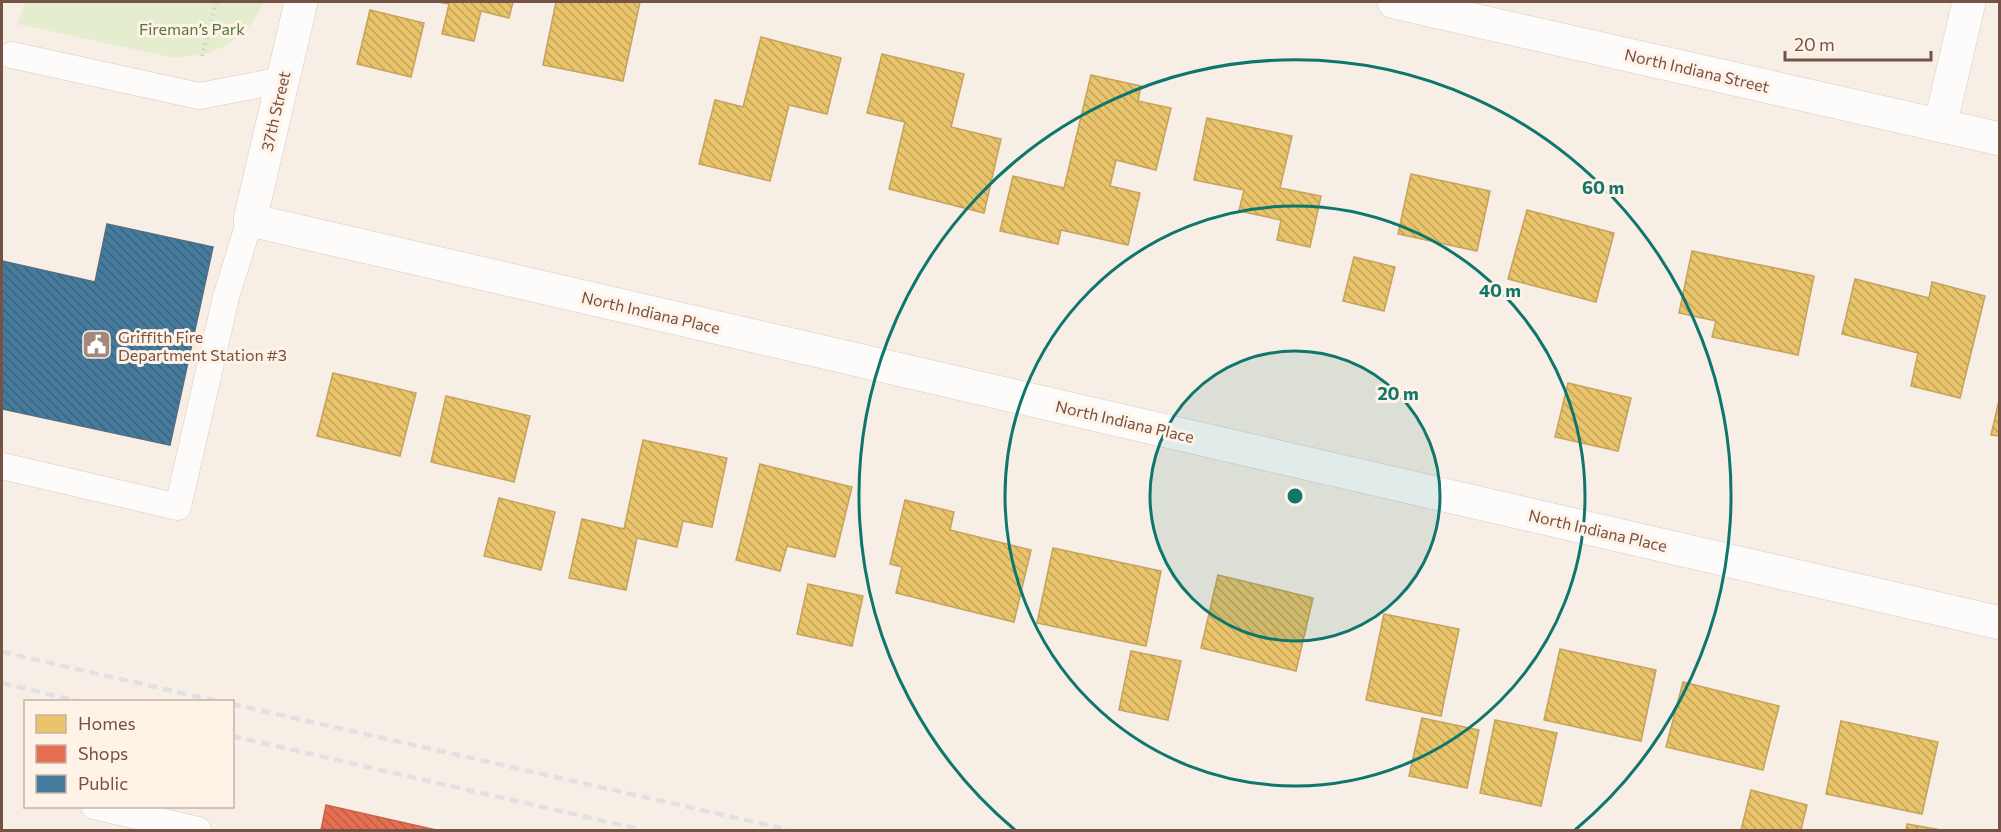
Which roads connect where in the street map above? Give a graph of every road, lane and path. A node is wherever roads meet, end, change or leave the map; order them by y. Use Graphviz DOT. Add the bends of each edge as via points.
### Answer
graph roads {
  1 [pos="216,2"];
  2 [pos="301,2"];
  3 [pos="1394,2"];
  4 [pos="1969,2"];
  5 [pos="12,55"];
  6 [pos="283,80"];
  7 [pos="192,94"];
  8 [pos="1940,126"];
  9 [pos="2000,139"];
  10 [pos="250,220"];
  11 [pos="2,466"];
  12 [pos="2000,623"];
  13 [pos="98,808"];
  14 [pos="198,831"];
  1 -- 7 [label="path"];
  2 -- 6 [label="street, 37th Street"];
  3 -- 8 [label="street, North Indiana Street"];
  4 -- 8 [label="street"];
  5 -- 7 [label="lane"];
  6 -- 7 [label="lane" via="199,96"];
  6 -- 10 [label="street, 37th Street"];
  8 -- 9 [label="street, North Indiana Street"];
  10 -- 11 [label="lane" via="226,297 178,507"];
  10 -- 12 [label="street, North Indiana Place"];
  13 -- 14 [label="lane"];
}
